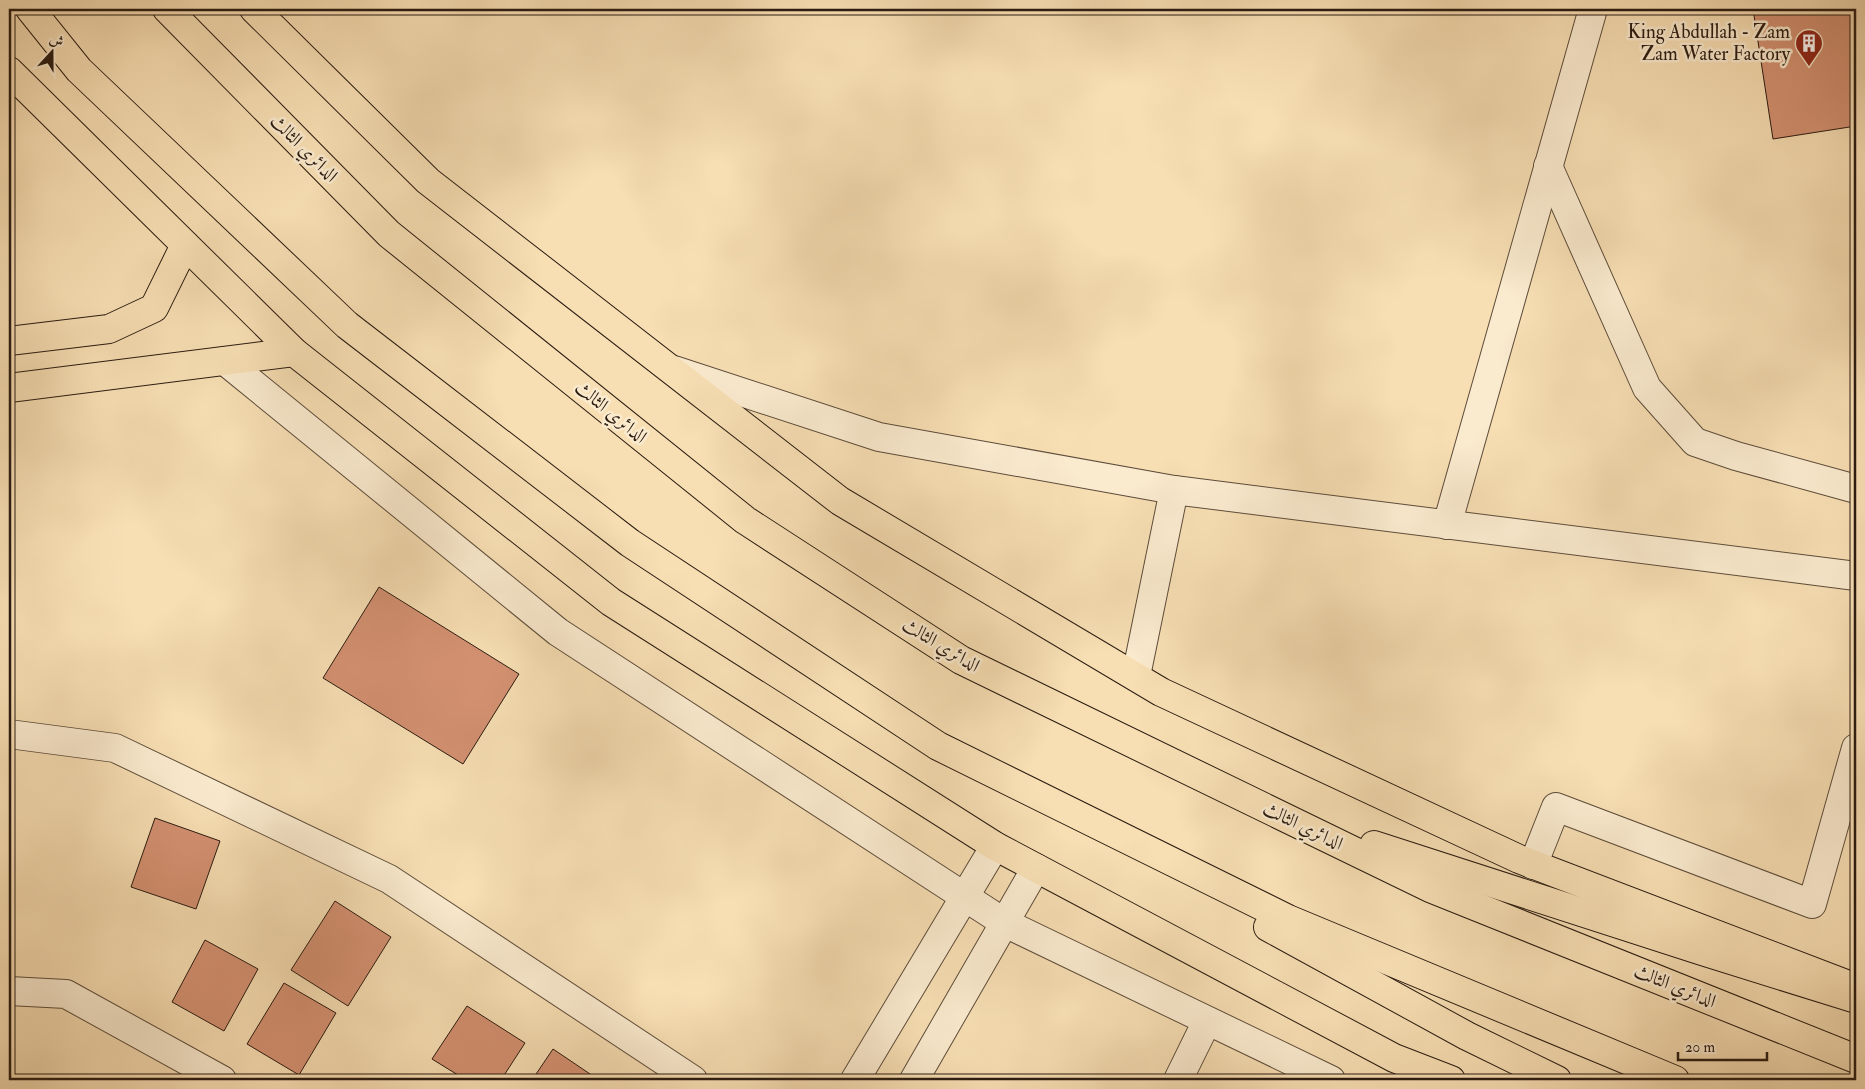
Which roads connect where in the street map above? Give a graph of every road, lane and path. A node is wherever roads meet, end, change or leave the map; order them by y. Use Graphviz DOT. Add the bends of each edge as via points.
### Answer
graph roads {
  1 [pos="30,9"];
  2 [pos="167,9"];
  3 [pos="192,9"];
  4 [pos="254,9"];
  5 [pos="1593,9"];
  6 [pos="9,71"];
  7 [pos="235,78"];
  8 [pos="1548,166"];
  9 [pos="185,245"];
  10 [pos="9,341"];
  11 [pos="294,352"];
  12 [pos="225,361"];
  13 [pos="668,368"];
  14 [pos="9,388"];
  15 [pos="1856,489"];
  16 [pos="1174,490"];
  17 [pos="1447,525"];
  18 [pos="1856,576"];
  19 [pos="1136,676"];
  20 [pos="9,734"];
  21 [pos="938,746"];
  22 [pos="1856,748"];
  23 [pos="1279,815"];
  24 [pos="995,846"];
  25 [pos="1533,865"];
  26 [pos="1036,868"];
  27 [pos="965,897"];
  28 [pos="1005,923"];
  29 [pos="1856,988"];
  30 [pos="9,991"];
  31 [pos="1856,999"];
  32 [pos="1207,1021"];
  33 [pos="1856,1059"];
  34 [pos="222,1080"];
  35 [pos="693,1080"];
  36 [pos="856,1080"];
  37 [pos="914,1080"];
  38 [pos="1178,1080"];
  39 [pos="1331,1080"];
  40 [pos="1451,1080"];
  41 [pos="1557,1080"];
  42 [pos="1675,1080"];
  1 -- 21 [label="main road" via="79,70 347,325 630,543"];
  2 -- 7 [label="main road, الدائري الثالث"];
  3 -- 7 [label="main road"];
  4 -- 13 [label="main road" via="428,181"];
  5 -- 8 [label="street"];
  6 -- 9 [label="main road"];
  7 -- 23 [label="main road, الدائري الثالث" via="389,234 745,520 961,660"];
  8 -- 15 [label="street" via="1647,388 1695,442"];
  8 -- 17 [label="street"];
  9 -- 10 [label="main road" via="154,308 109,329"];
  9 -- 11 [label="main road"];
  11 -- 12 [label="main road"];
  11 -- 24 [label="main road" via="612,602"];
  12 -- 14 [label="main road"];
  12 -- 27 [label="street" via="558,632"];
  13 -- 16 [label="street" via="879,437"];
  13 -- 19 [label="main road" via="840,502"];
  16 -- 17 [label="street"];
  16 -- 19 [label="street"];
  17 -- 18 [label="street"];
  19 -- 25 [label="main road" via="1162,692"];
  20 -- 35 [label="street" via="115,748 389,879"];
  21 -- 41 [label="main road" via="1467,1036"];
  21 -- 42 [label="main road" via="1288,919"];
  22 -- 25 [label="street" via="1812,904 1556,807"];
  23 -- 31 [label="main road"];
  23 -- 33 [label="main road, الدائري الثالث" via="1430,888"];
  24 -- 26 [label="main road"];
  24 -- 27 [label="street"];
  25 -- 29 [label="main road"];
  26 -- 28 [label="street"];
  26 -- 40 [label="main road" via="1394,1058"];
  27 -- 28 [label="street"];
  27 -- 36 [label="street"];
  28 -- 32 [label="street"];
  28 -- 37 [label="street"];
  30 -- 34 [label="street" via="66,994"];
  32 -- 38 [label="street"];
  32 -- 39 [label="street"];
}
